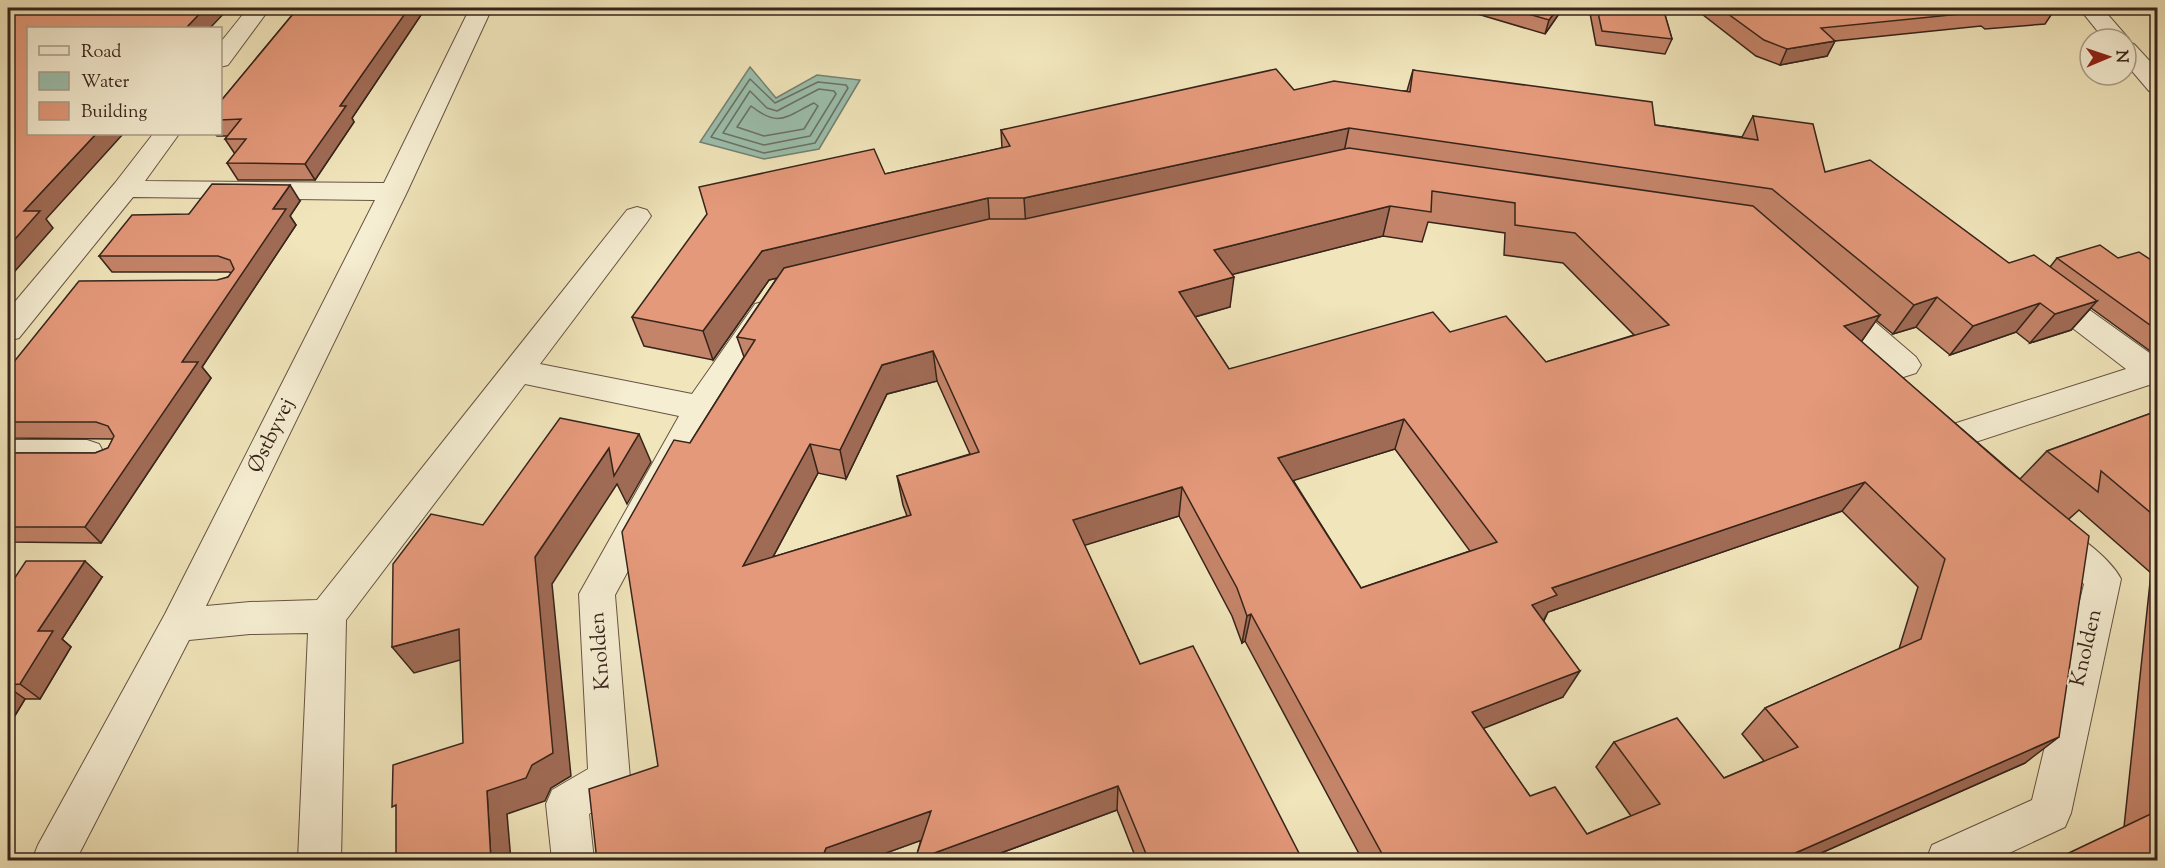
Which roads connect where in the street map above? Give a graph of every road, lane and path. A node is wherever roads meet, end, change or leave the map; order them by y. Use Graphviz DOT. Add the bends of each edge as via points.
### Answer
graph roads {
  1 [pos="259,8"];
  2 [pos="481,8"];
  3 [pos="2090,8"];
  4 [pos="2107,27"];
  5 [pos="231,32"];
  6 [pos="222,55"];
  7 [pos="2138,63"];
  8 [pos="2157,86"];
  9 [pos="165,135"];
  10 [pos="125,189"];
  11 [pos="393,192"];
  12 [pos="637,216"];
  13 [pos="2027,279"];
  14 [pos="1812,284"];
  15 [pos="79,285"];
  16 [pos="780,289"];
  17 [pos="41,290"];
  18 [pos="8,294"];
  19 [pos="8,330"];
  20 [pos="2152,368"];
  21 [pos="518,371"];
  22 [pos="700,408"];
  23 [pos="8,453"];
  24 [pos="110,453"];
  25 [pos="2022,510"];
  26 [pos="327,616"];
  27 [pos="178,625"];
  28 [pos="53,861"];
  29 [pos="320,861"];
  30 [pos="573,861"];
  31 [pos="1947,861"];
  1 -- 5 [label="street"];
  2 -- 11 [label="street, Østbyvej"];
  3 -- 4 [label="street"];
  5 -- 6 [label="street"];
  7 -- 8 [label="street"];
  9 -- 10 [label="street"];
  10 -- 11 [label="street"];
  10 -- 17 [label="street"];
  11 -- 27 [label="street, Østbyvej"];
  12 -- 21 [label="street"];
  13 -- 20 [label="street"];
  14 -- 20 [label="street" via="1905,365 1869,376 1955,452"];
  15 -- 17 [label="street"];
  16 -- 22 [label="street, Knolden"];
  17 -- 18 [label="street"];
  17 -- 19 [label="street"];
  21 -- 22 [label="street"];
  21 -- 26 [label="street"];
  22 -- 30 [label="street, Knolden" via="597,594 609,779 567,804"];
  23 -- 24 [label="street"];
  25 -- 31 [label="street, Knolden" via="2103,579 2050,813"];
  26 -- 27 [label="street"];
  26 -- 29 [label="street"];
  27 -- 28 [label="street, Østbyvej"];
}
